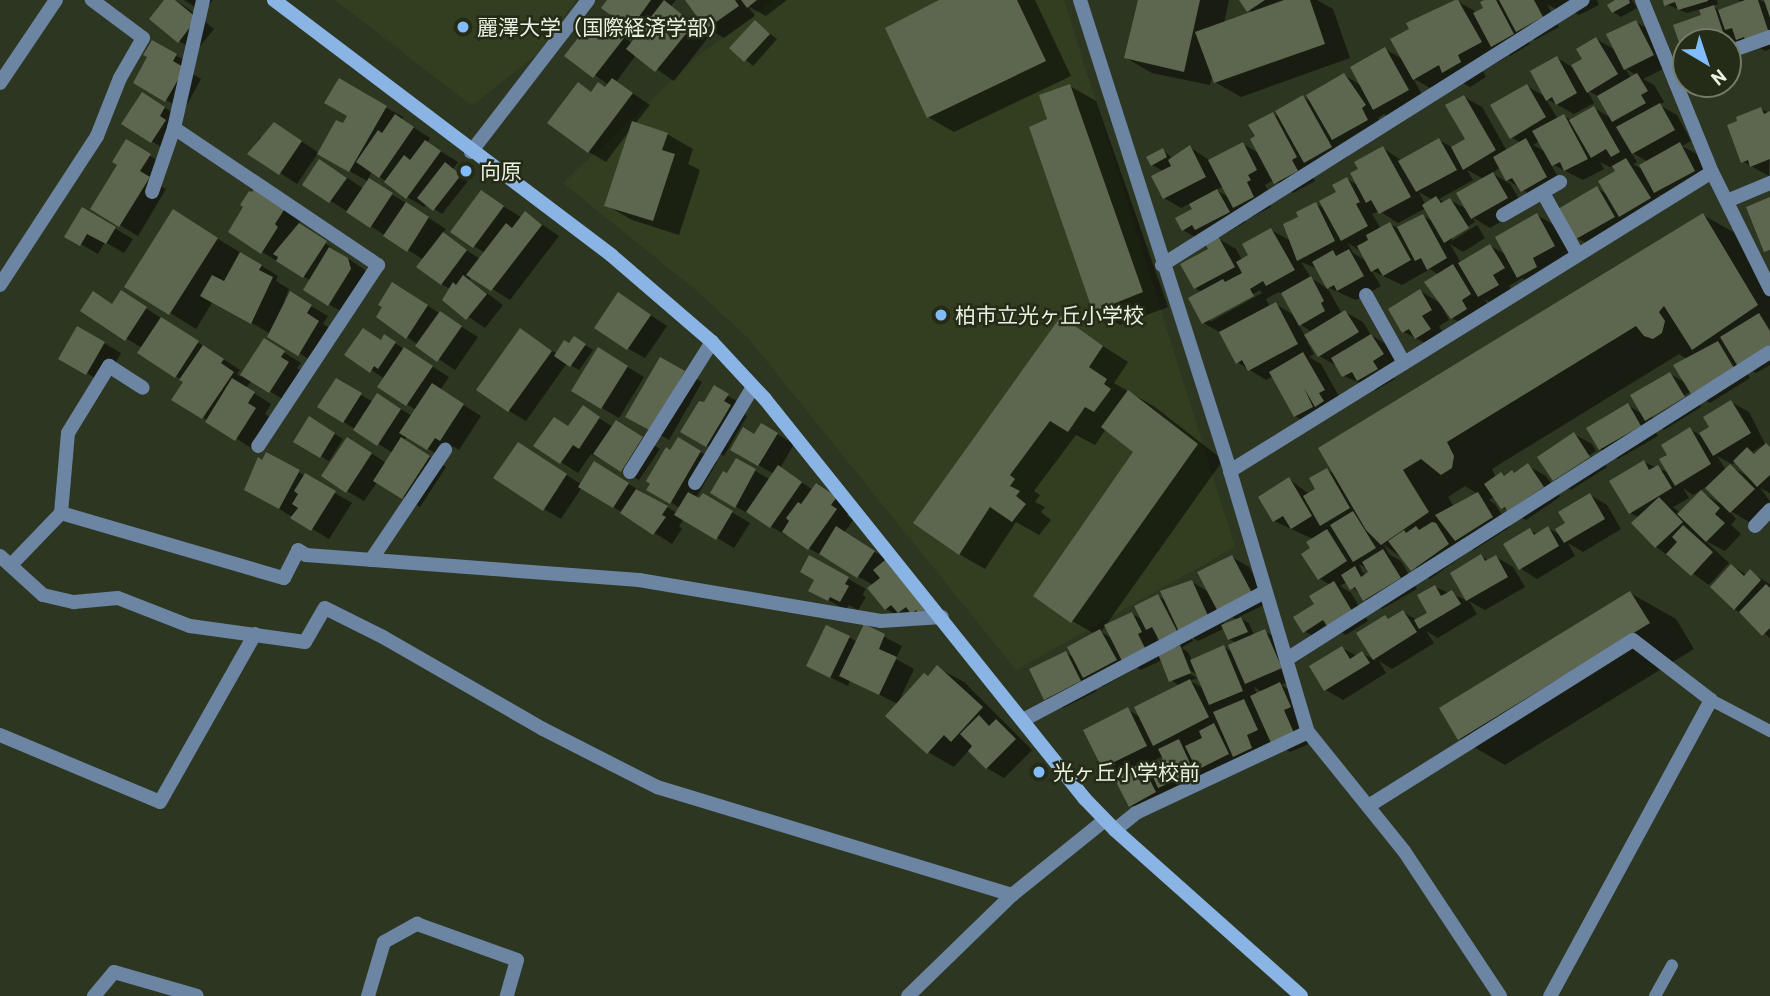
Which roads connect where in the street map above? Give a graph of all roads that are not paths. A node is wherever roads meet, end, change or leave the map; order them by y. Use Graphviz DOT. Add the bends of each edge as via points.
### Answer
graph roads {
  1 [pos="56,0"];
  2 [pos="92,0"];
  3 [pos="203,0"];
  4 [pos="274,0"];
  5 [pos="588,0"];
  6 [pos="1080,0"];
  7 [pos="1583,0"];
  8 [pos="1642,0"];
  9 [pos="1770,37"];
  10 [pos="1742,46"];
  11 [pos="1671,71"];
  12 [pos="0,83"];
  13 [pos="174,128"];
  14 [pos="471,152"];
  15 [pos="1712,172"];
  16 [pos="1560,182"];
  17 [pos="1770,183"];
  18 [pos="152,192"];
  19 [pos="1543,193"];
  20 [pos="1727,201"];
  21 [pos="1503,215"];
  22 [pos="1578,255"];
  23 [pos="1162,265"];
  24 [pos="0,285"];
  25 [pos="1770,289"];
  26 [pos="1366,295"];
  27 [pos="712,342"];
  28 [pos="1770,352"];
  29 [pos="1404,363"];
  30 [pos="753,387"];
  31 [pos="143,388"];
  32 [pos="258,446"];
  33 [pos="445,450"];
  34 [pos="1230,471"];
  35 [pos="630,472"];
  36 [pos="695,482"];
  37 [pos="1770,510"];
  38 [pos="61,513"];
  39 [pos="1755,526"];
  40 [pos="5,560"];
  41 [pos="371,560"];
  42 [pos="1265,592"];
  43 [pos="942,617"];
  44 [pos="255,634"];
  45 [pos="1287,659"];
  46 [pos="1711,700"];
  47 [pos="1023,720"];
  48 [pos="1770,732"];
  49 [pos="1308,733"];
  50 [pos="0,735"];
  51 [pos="1370,805"];
  52 [pos="1110,825"];
  53 [pos="1012,895"];
  54 [pos="1672,965"];
  55 [pos="94,996"];
  56 [pos="197,996"];
  57 [pos="368,996"];
  58 [pos="507,996"];
  59 [pos="908,996"];
  60 [pos="1301,996"];
  61 [pos="1500,996"];
  62 [pos="1550,996"];
  63 [pos="1655,996"];
  1 -- 12 [label="street"];
  2 -- 24 [label="street" via="143,38 120,78 97,136"];
  3 -- 13 [label="street"];
  4 -- 14 [label="street"];
  5 -- 14 [label="street"];
  6 -- 23 [label="street"];
  7 -- 23 [label="street"];
  8 -- 11 [label="street"];
  9 -- 10 [label="street"];
  11 -- 15 [label="street"];
  13 -- 18 [label="street"];
  13 -- 32 [label="street" via="378,265"];
  14 -- 27 [label="street" via="611,255"];
  15 -- 20 [label="street"];
  15 -- 22 [label="street"];
  16 -- 19 [label="street"];
  17 -- 20 [label="street"];
  19 -- 21 [label="street"];
  19 -- 22 [label="street"];
  20 -- 25 [label="street"];
  22 -- 29 [label="street"];
  23 -- 34 [label="street"];
  26 -- 29 [label="street"];
  27 -- 30 [label="street"];
  27 -- 35 [label="street"];
  28 -- 45 [label="street"];
  29 -- 34 [label="street"];
  30 -- 36 [label="street"];
  30 -- 43 [label="street"];
  31 -- 38 [label="street" via="109,366 68,433"];
  33 -- 41 [label="street"];
  34 -- 42 [label="street"];
  37 -- 39 [label="street"];
  38 -- 40 [label="street"];
  38 -- 41 [label="street" via="284,578 298,550 306,555"];
  40 -- 44 [label="street" via="43,595 74,602 118,598 190,626"];
  41 -- 43 [label="street" via="639,580 881,621"];
  42 -- 45 [label="street"];
  42 -- 47 [label="street"];
  43 -- 47 [label="street"];
  44 -- 50 [label="street" via="160,802"];
  44 -- 53 [label="street" via="304,642 325,608 542,729 657,787"];
  45 -- 49 [label="street"];
  46 -- 48 [label="lane"];
  46 -- 51 [label="street" via="1633,640"];
  46 -- 62 [label="street"];
  47 -- 52 [label="street"];
  49 -- 51 [label="street"];
  49 -- 52 [label="street"];
  51 -- 61 [label="street"];
  52 -- 53 [label="street"];
  52 -- 60 [label="street"];
  53 -- 59 [label="street"];
  54 -- 63 [label="lane"];
  55 -- 56 [label="street" via="114,972"];
  57 -- 58 [label="street" via="384,942 417,924 517,960"];
}
